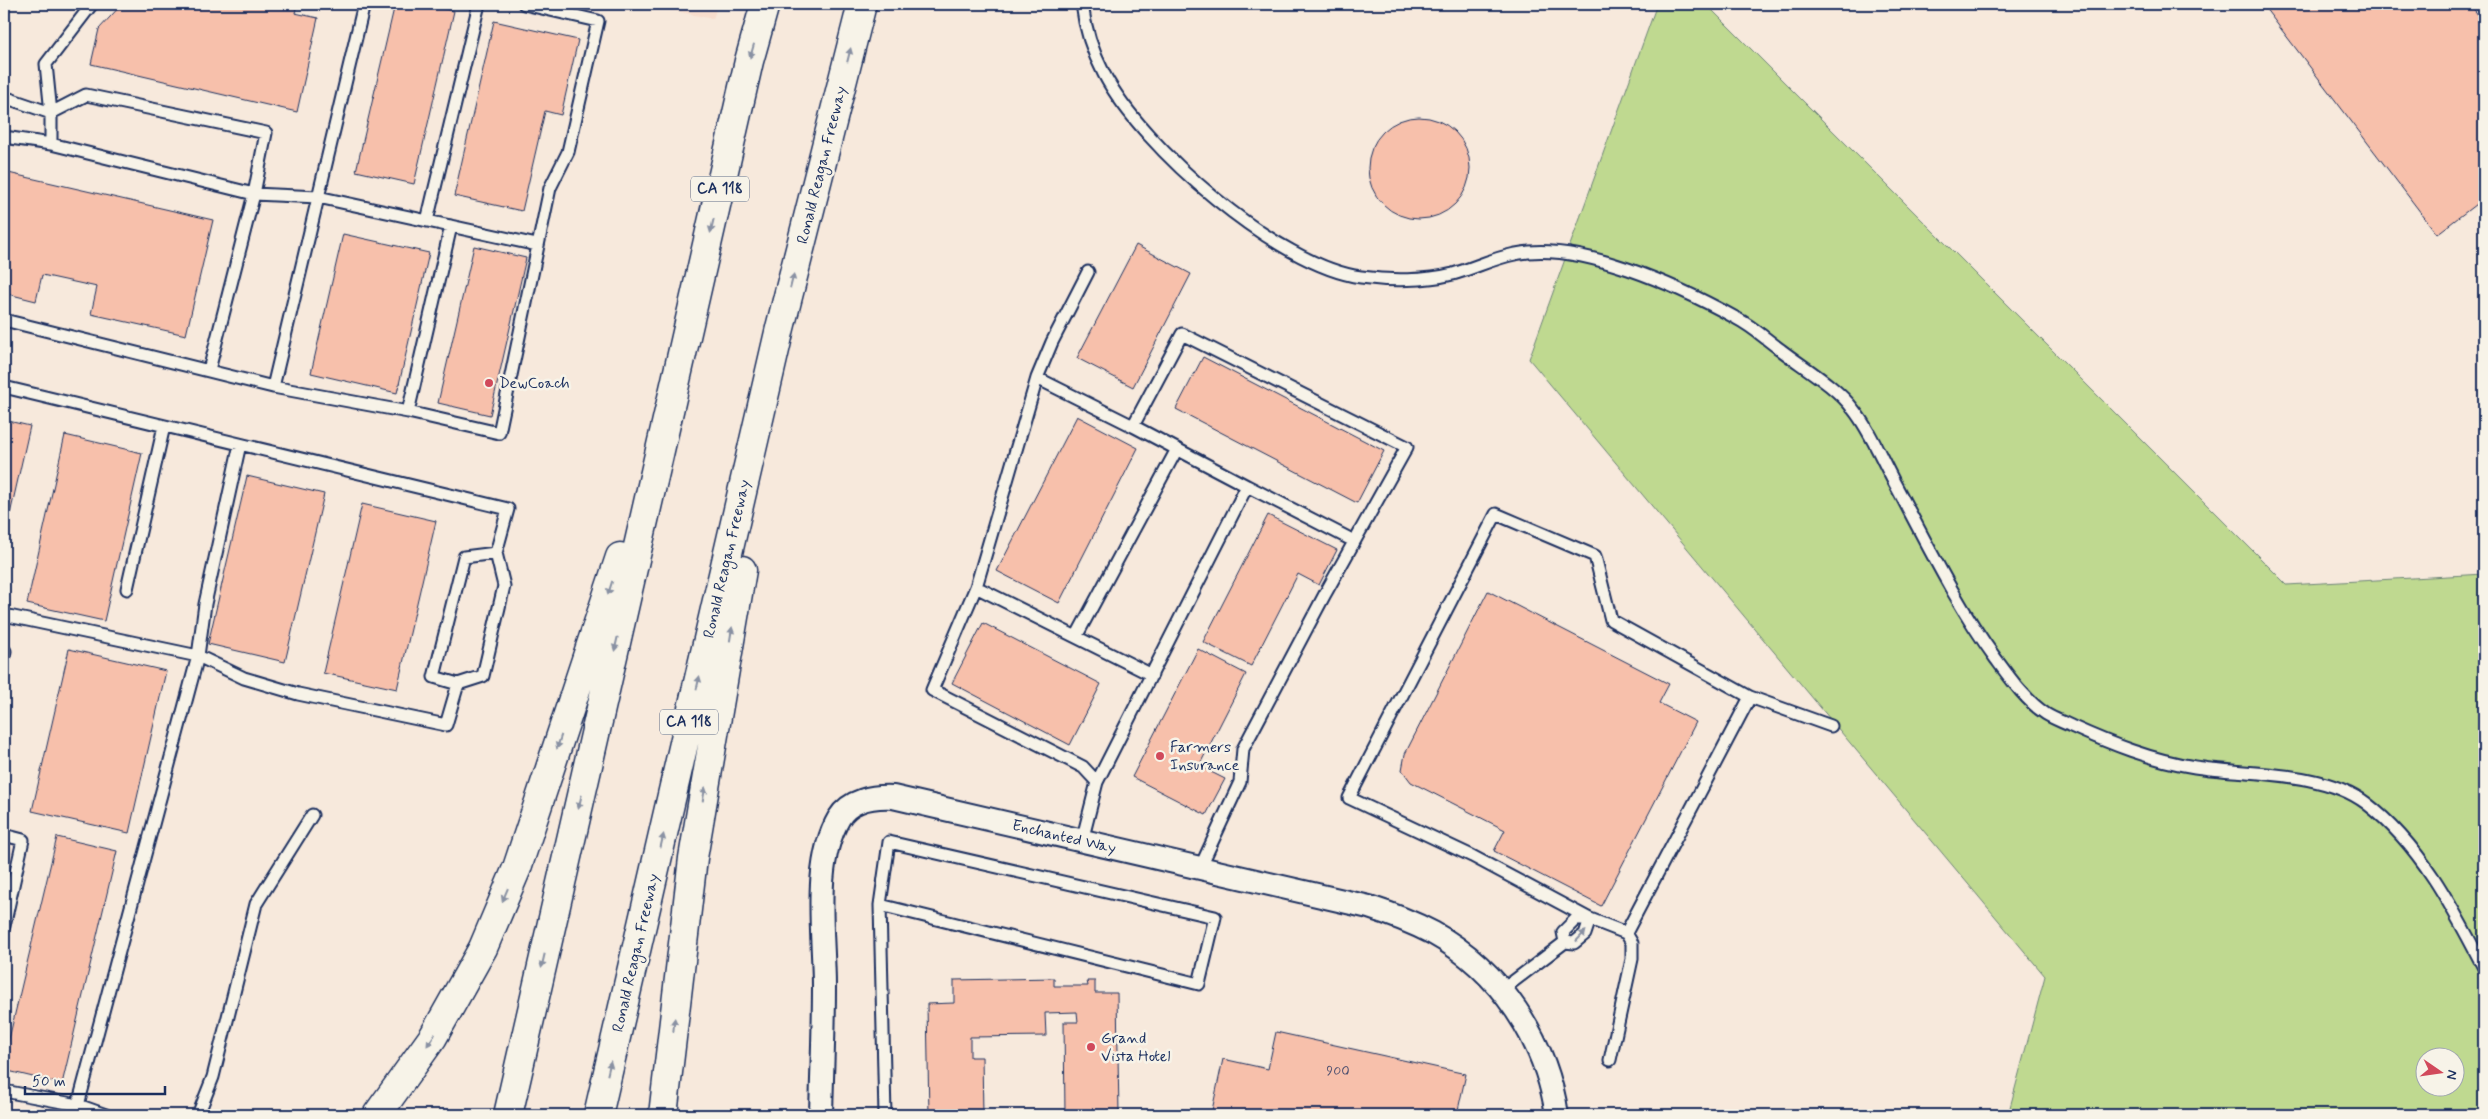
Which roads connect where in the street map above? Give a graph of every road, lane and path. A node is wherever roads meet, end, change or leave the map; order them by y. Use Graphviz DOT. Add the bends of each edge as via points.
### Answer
graph roads {
  1 [pos="92,4"];
  2 [pos="364,4"];
  3 [pos="479,4"];
  4 [pos="524,4"];
  5 [pos="765,4"];
  6 [pos="862,4"];
  7 [pos="1082,4"];
  8 [pos="4,97"];
  9 [pos="50,114"];
  10 [pos="4,137"];
  11 [pos="51,144"];
  12 [pos="254,194"];
  13 [pos="318,197"];
  14 [pos="427,221"];
  15 [pos="451,226"];
  16 [pos="537,244"];
  17 [pos="1088,272"];
  18 [pos="4,320"];
  19 [pos="780,328"];
  20 [pos="209,370"];
  21 [pos="678,375"];
  22 [pos="1037,378"];
  23 [pos="4,387"];
  24 [pos="273,387"];
  25 [pos="408,412"];
  26 [pos="164,426"];
  27 [pos="1133,426"];
  28 [pos="240,444"];
  29 [pos="1177,449"];
  30 [pos="1247,486"];
  31 [pos="1354,542"];
  32 [pos="496,554"];
  33 [pos="976,587"];
  34 [pos="127,588"];
  35 [pos="4,615"];
  36 [pos="1076,637"];
  37 [pos="198,656"];
  38 [pos="1152,675"];
  39 [pos="458,684"];
  40 [pos="1750,697"];
  41 [pos="1832,726"];
  42 [pos="1097,782"];
  43 [pos="312,815"];
  44 [pos="4,835"];
  45 [pos="1082,841"];
  46 [pos="1200,868"];
  47 [pos="880,905"];
  48 [pos="1590,919"];
  49 [pos="4,926"];
  50 [pos="1626,933"];
  51 [pos="1565,942"];
  52 [pos="2484,968"];
  53 [pos="1502,990"];
  54 [pos="1610,1060"];
  55 [pos="4,1091"];
  56 [pos="78,1105"];
  57 [pos="106,1115"];
  58 [pos="198,1115"];
  59 [pos="377,1115"];
  60 [pos="508,1115"];
  61 [pos="598,1115"];
  62 [pos="664,1115"];
  63 [pos="821,1115"];
  64 [pos="885,1115"];
  65 [pos="1558,1115"];
  1 -- 9 [label="lane" via="46,64"];
  2 -- 13 [label="lane"];
  3 -- 14 [label="lane"];
  4 -- 16 [label="lane" via="598,21 568,152 550,188"];
  5 -- 21 [label="highway, CA 118, one-way" via="749,61"];
  19 -- 6 [label="highway, Ronald Reagan Freeway / CA 118, one-way"];
  7 -- 52 [label="lane" via="1085,30 1105,76 1156,146 1230,210 1281,247 1322,266 1358,277 1388,278 1430,278 1453,274 1520,253 1552,252 1584,257 1654,279 1739,319 1852,406 1980,637 2013,681 2045,714 2126,750 2193,767 2278,775 2330,786 2364,801 2416,853 2448,898"];
  8 -- 9 [label="lane"];
  9 -- 11 [label="lane"];
  9 -- 12 [label="lane" via="86,95 266,133"];
  10 -- 11 [label="lane"];
  11 -- 12 [label="lane"];
  12 -- 13 [label="lane"];
  12 -- 20 [label="lane"];
  13 -- 14 [label="lane"];
  13 -- 24 [label="lane"];
  14 -- 15 [label="lane"];
  15 -- 16 [label="lane"];
  15 -- 25 [label="lane"];
  16 -- 25 [label="lane" via="499,433"];
  17 -- 22 [label="lane"];
  18 -- 20 [label="lane"];
  61 -- 19 [label="highway, Ronald Reagan Freeway / CA 118, one-way"];
  62 -- 19 [label="highway, one-way" via="693,858"];
  20 -- 24 [label="lane"];
  21 -- 59 [label="highway, one-way" via="517,868 483,948 433,1037"];
  21 -- 60 [label="highway, CA 118, one-way"];
  22 -- 27 [label="lane"];
  22 -- 33 [label="lane"];
  23 -- 26 [label="lane"];
  24 -- 25 [label="lane"];
  26 -- 28 [label="lane"];
  26 -- 34 [label="lane"];
  27 -- 29 [label="lane"];
  27 -- 31 [label="lane" via="1182,334 1407,447"];
  28 -- 32 [label="lane" via="508,509"];
  28 -- 37 [label="lane" via="205,604"];
  29 -- 30 [label="lane"];
  29 -- 36 [label="lane"];
  30 -- 31 [label="lane"];
  30 -- 38 [label="lane"];
  31 -- 46 [label="lane" via="1243,750 1240,782"];
  32 -- 39 [label="lane" via="504,586 483,676"];
  32 -- 39 [label="lane" via="464,557 434,677"];
  33 -- 36 [label="lane"];
  33 -- 42 [label="lane" via="932,690 1083,767"];
  35 -- 37 [label="lane"];
  36 -- 38 [label="lane"];
  37 -- 39 [label="lane" via="244,678 298,694 446,725"];
  37 -- 56 [label="lane"];
  38 -- 42 [label="lane"];
  40 -- 41 [label="lane"];
  40 -- 48 [label="lane" via="1611,620 1595,556 1496,514 1349,798 1472,856"];
  40 -- 50 [label="lane"];
  42 -- 45 [label="lane"];
  43 -- 58 [label="lane" via="256,904 213,1077"];
  44 -- 49 [label="lane" via="23,840"];
  45 -- 46 [label="street, Enchanted Way"];
  45 -- 63 [label="street, Enchanted Way" via="893,797 878,796 849,807 830,838 822,883"];
  46 -- 53 [label="street, Enchanted Way" via="1369,907 1403,918 1434,933 1463,953"];
  47 -- 47 [label="lane" via="1199,984 1215,917 889,842"];
  47 -- 64 [label="lane"];
  48 -- 50 [label="lane"];
  51 -- 48 [label="lane, one-way" via="1574,943 1586,934"];
  48 -- 51 [label="lane" via="1576,920 1563,932"];
  50 -- 54 [label="lane" via="1632,943 1632,959"];
  51 -- 53 [label="lane"];
  53 -- 65 [label="street, Enchanted Way" via="1536,1044"];
  55 -- 56 [label="lane"];
  56 -- 57 [label="lane"];
}
